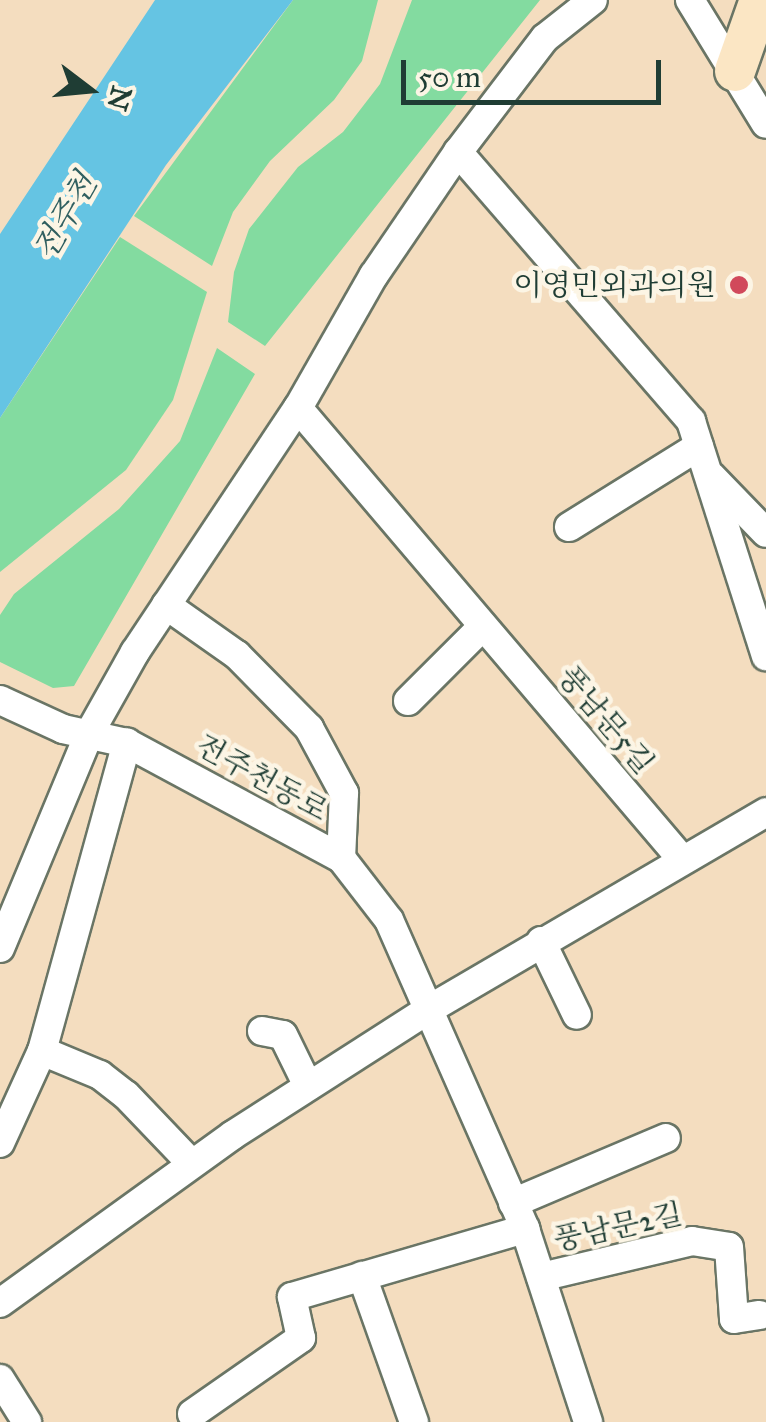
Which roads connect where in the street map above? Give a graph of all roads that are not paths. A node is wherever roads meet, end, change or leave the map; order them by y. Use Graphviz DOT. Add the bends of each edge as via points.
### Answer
graph roads {
  1 [pos="593,0"];
  2 [pos="690,0"];
  3 [pos="760,0"];
  4 [pos="735,72"];
  5 [pos="766,124"];
  6 [pos="458,152"];
  7 [pos="298,408"];
  8 [pos="703,459"];
  9 [pos="569,527"];
  10 [pos="766,532"];
  11 [pos="166,605"];
  12 [pos="483,626"];
  13 [pos="766,656"];
  14 [pos="0,700"];
  15 [pos="408,700"];
  16 [pos="76,732"];
  17 [pos="126,743"];
  18 [pos="766,812"];
  19 [pos="680,857"];
  20 [pos="341,858"];
  21 [pos="541,941"];
  22 [pos="0,948"];
  23 [pos="426,1010"];
  24 [pos="577,1015"];
  25 [pos="262,1031"];
  26 [pos="42,1050"];
  27 [pos="308,1086"];
  28 [pos="666,1138"];
  29 [pos="0,1143"];
  30 [pos="192,1164"];
  31 [pos="513,1203"];
  32 [pos="525,1229"];
  33 [pos="362,1276"];
  34 [pos="541,1276"];
  35 [pos="0,1302"];
  36 [pos="760,1314"];
  37 [pos="0,1379"];
  38 [pos="192,1414"];
  39 [pos="28,1422"];
  40 [pos="414,1422"];
  41 [pos="588,1422"];
  1 -- 6 [label="street" via="545,38"];
  2 -- 4 [label="street"];
  3 -- 4 [label="street"];
  4 -- 5 [label="street"];
  6 -- 7 [label="street" via="374,275"];
  6 -- 8 [label="street" via="691,421"];
  7 -- 11 [label="street"];
  7 -- 12 [label="street, 풍남문5길"];
  8 -- 9 [label="street"];
  8 -- 10 [label="street"];
  8 -- 13 [label="street"];
  11 -- 16 [label="street"];
  11 -- 20 [label="street, 전주천동로" via="237,654 310,728 344,794"];
  12 -- 15 [label="street"];
  12 -- 19 [label="street, 풍남문5길"];
  14 -- 16 [label="street, 전주천동로"];
  16 -- 17 [label="street, 전주천동로"];
  16 -- 22 [label="street"];
  17 -- 20 [label="street, 전주천동로"];
  17 -- 26 [label="street"];
  18 -- 19 [label="street"];
  19 -- 21 [label="street"];
  20 -- 23 [label="street" via="389,920"];
  21 -- 23 [label="street"];
  21 -- 24 [label="street"];
  23 -- 27 [label="street"];
  23 -- 31 [label="street"];
  25 -- 27 [label="street" via="283,1035"];
  26 -- 29 [label="street"];
  26 -- 30 [label="street" via="126,1094"];
  27 -- 30 [label="street"];
  28 -- 31 [label="street, 풍남문2길"];
  30 -- 35 [label="street"];
  31 -- 32 [label="street, 풍남문2길"];
  32 -- 33 [label="street, 풍남문2길"];
  32 -- 34 [label="street, 풍남문2길"];
  33 -- 38 [label="street, 풍남문2길" via="292,1297 301,1338"];
  33 -- 40 [label="street"];
  34 -- 36 [label="street, 풍남문2길" via="692,1242 729,1246 734,1319"];
  34 -- 41 [label="street, 풍남문2길"];
  37 -- 39 [label="street"];
}
